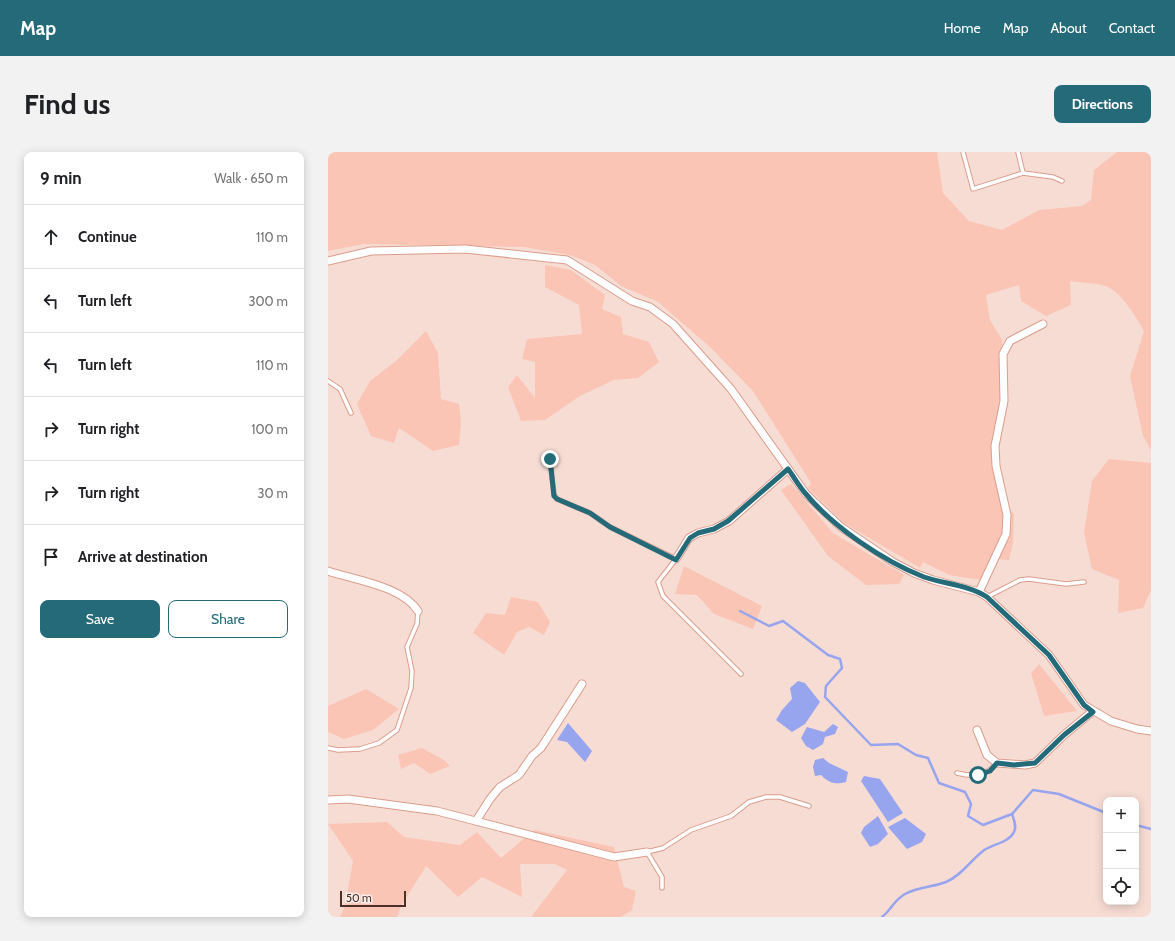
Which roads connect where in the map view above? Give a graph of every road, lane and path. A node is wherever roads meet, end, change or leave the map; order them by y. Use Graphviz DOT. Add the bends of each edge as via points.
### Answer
graph roads {
  1 [pos="963,152"];
  2 [pos="1018,152"];
  3 [pos="1023,173"];
  4 [pos="1062,181"];
  5 [pos="328,261"];
  6 [pos="1043,324"];
  7 [pos="328,382"];
  8 [pos="351,414"];
  9 [pos="550,459"];
  10 [pos="788,469"];
  11 [pos="676,560"];
  12 [pos="328,571"];
  13 [pos="1084,582"];
  14 [pos="979,592"];
  15 [pos="987,597"];
  16 [pos="418,611"];
  17 [pos="741,674"];
  18 [pos="582,684"];
  19 [pos="1093,712"];
  20 [pos="977,730"];
  21 [pos="1151,731"];
  22 [pos="328,748"];
  23 [pos="997,763"];
  24 [pos="957,774"];
  25 [pos="328,800"];
  26 [pos="809,806"];
  27 [pos="476,821"];
  28 [pos="647,852"];
  29 [pos="662,888"];
  1 -- 3 [label="lane" via="973,189"];
  2 -- 3 [label="lane"];
  3 -- 4 [label="lane" via="1053,177"];
  5 -- 10 [label="street" via="371,251 465,249 567,260 632,300 650,307 674,324 731,389"];
  6 -- 14 [label="street" via="1010,341 1003,354 1004,401 995,446 996,466 1007,515 1006,534"];
  7 -- 8 [label="lane" via="340,389"];
  9 -- 11 [label="lane" via="554,496 557,499 590,513 610,527"];
  10 -- 11 [label="street" via="728,521 690,538"];
  10 -- 14 [label="street" via="806,494 841,527 893,562 933,580"];
  11 -- 17 [label="lane" via="658,582 663,596"];
  12 -- 16 [label="street" via="377,584 412,602"];
  13 -- 15 [label="lane" via="1066,584 1020,580"];
  14 -- 15 [label="street"];
  15 -- 19 [label="street" via="1049,655 1084,705"];
  16 -- 22 [label="lane" via="417,624 406,647 412,671 411,688 397,730 379,744 360,749"];
  18 -- 27 [label="street" via="541,748 519,775 500,787"];
  19 -- 21 [label="street" via="1111,721"];
  19 -- 23 [label="street" via="1035,763"];
  20 -- 23 [label="street" via="987,755"];
  23 -- 24 [label="lane" via="983,774"];
  25 -- 27 [label="street" via="348,799 437,811"];
  26 -- 28 [label="lane" via="780,797 755,800 731,816 691,830 663,848"];
  27 -- 28 [label="street" via="614,857"];
  28 -- 29 [label="lane" via="662,877"];
}
